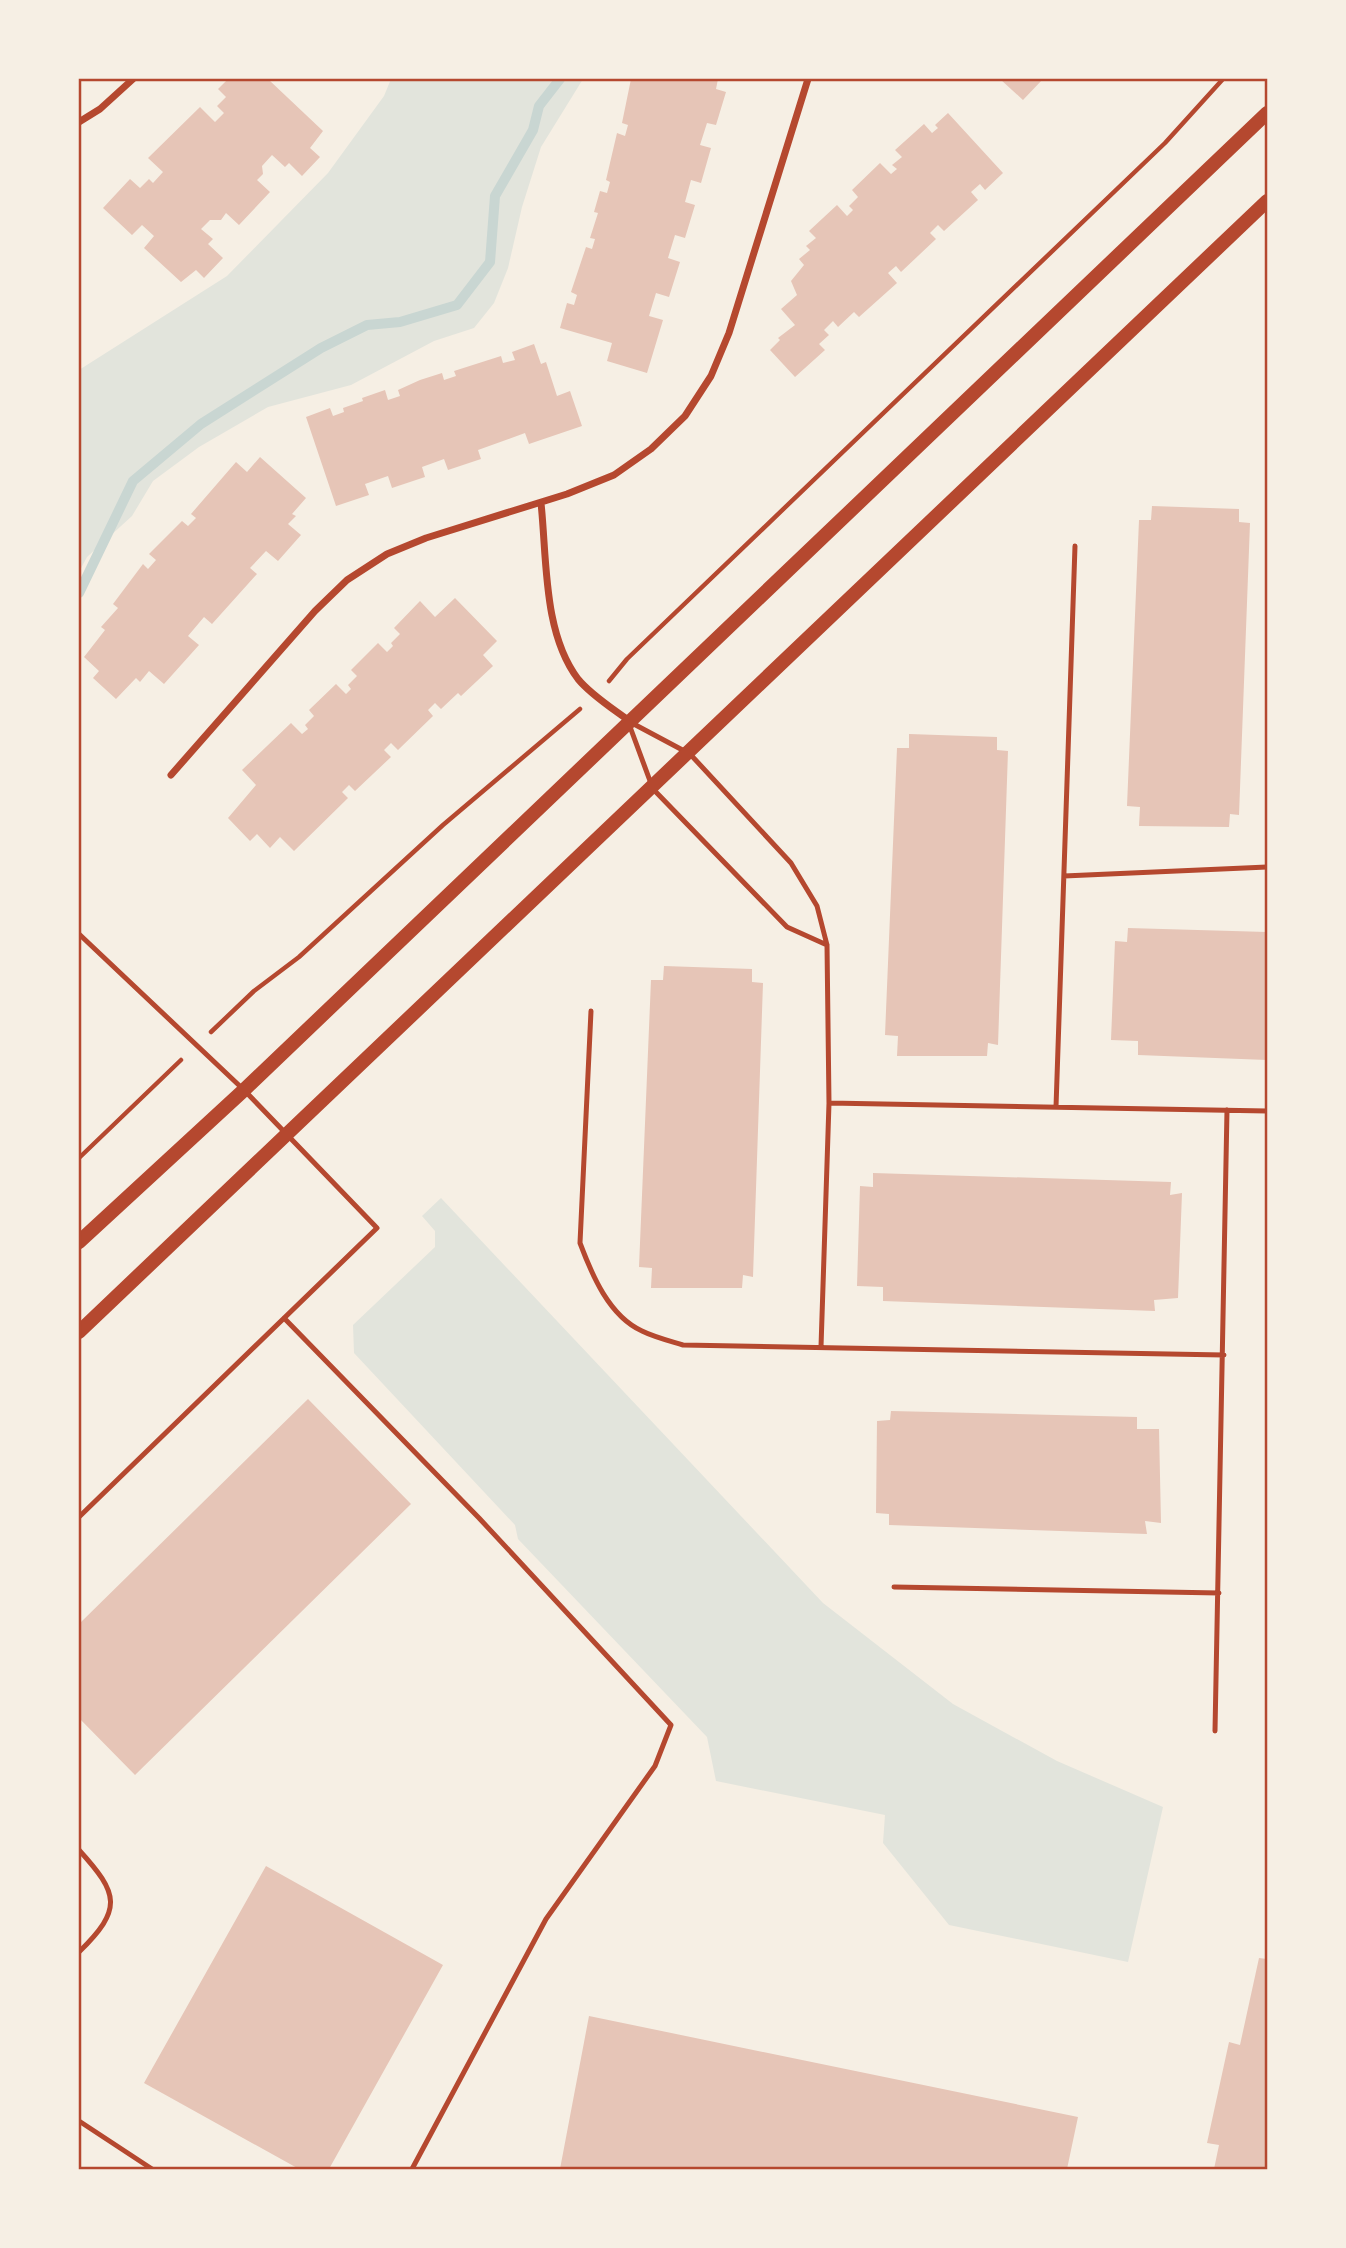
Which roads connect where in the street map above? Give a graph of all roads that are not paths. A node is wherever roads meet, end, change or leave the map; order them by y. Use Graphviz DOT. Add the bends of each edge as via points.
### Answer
graph roads {
  1 [pos="133,79"];
  2 [pos="808,79"];
  3 [pos="1267,113"];
  4 [pos="79,122"];
  5 [pos="1267,201"];
  6 [pos="541,503"];
  7 [pos="1075,546"];
  8 [pos="628,720"];
  9 [pos="690,754"];
  10 [pos="171,775"];
  11 [pos="653,789"];
  12 [pos="1267,867"];
  13 [pos="1064,876"];
  14 [pos="79,934"];
  15 [pos="827,945"];
  16 [pos="592,1011"];
  17 [pos="244,1090"];
  18 [pos="829,1103"];
  19 [pos="1056,1107"];
  20 [pos="1227,1110"];
  21 [pos="1267,1111"];
  22 [pos="286,1133"];
  23 [pos="79,1242"];
  24 [pos="284,1318"];
  25 [pos="79,1332"];
  26 [pos="821,1347"];
  27 [pos="1224,1355"];
  28 [pos="79,1517"];
  29 [pos="894,1587"];
  30 [pos="1219,1592"];
  31 [pos="1215,1731"];
  32 [pos="79,1850"];
  33 [pos="79,1952"];
  34 [pos="79,2121"];
  35 [pos="152,2169"];
  36 [pos="412,2169"];
  1 -- 4 [label="street"];
  2 -- 6 [label="street" via="729,333 711,376 685,416 651,449 614,475"];
  3 -- 8 [label="main road"];
  5 -- 9 [label="main road"];
  6 -- 8 [label="street" via="561,649 579,680"];
  6 -- 10 [label="street" via="426,538 387,554 347,580"];
  7 -- 13 [label="lane"];
  8 -- 9 [label="lane"];
  8 -- 11 [label="lane"];
  8 -- 17 [label="main road"];
  9 -- 11 [label="main road"];
  9 -- 15 [label="lane" via="791,863 817,906"];
  11 -- 15 [label="lane" via="786,928"];
  11 -- 22 [label="main road"];
  12 -- 13 [label="lane"];
  13 -- 19 [label="lane"];
  14 -- 17 [label="lane"];
  15 -- 18 [label="lane"];
  16 -- 26 [label="lane" via="580,1243 612,1306 640,1331 683,1345"];
  17 -- 22 [label="lane"];
  17 -- 23 [label="main road"];
  18 -- 19 [label="lane"];
  18 -- 26 [label="lane"];
  19 -- 20 [label="lane"];
  20 -- 21 [label="lane"];
  20 -- 27 [label="lane"];
  22 -- 24 [label="lane" via="377,1228"];
  22 -- 25 [label="main road"];
  24 -- 28 [label="lane"];
  24 -- 36 [label="lane" via="671,1725 655,1766 546,1919"];
  26 -- 27 [label="lane"];
  27 -- 30 [label="lane"];
  29 -- 30 [label="lane"];
  30 -- 31 [label="lane"];
  32 -- 33 [label="lane" via="103,1877 111,1908 102,1930"];
  34 -- 35 [label="lane"];
}
